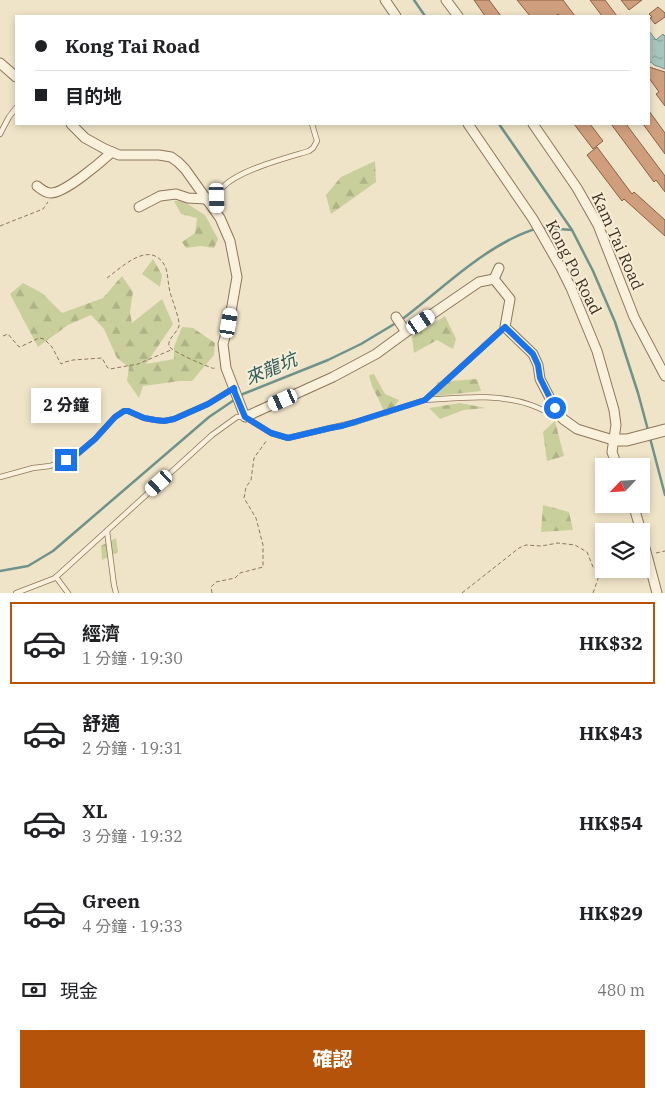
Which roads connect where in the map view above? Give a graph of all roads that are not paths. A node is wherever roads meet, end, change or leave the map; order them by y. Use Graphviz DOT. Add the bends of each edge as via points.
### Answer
graph roads {
  1 [pos="385,0"];
  2 [pos="446,0"];
  3 [pos="395,15"];
  4 [pos="457,15"];
  5 [pos="0,62"];
  6 [pos="15,76"];
  7 [pos="15,109"];
  8 [pos="72,125"];
  9 [pos="312,125"];
  10 [pos="469,125"];
  11 [pos="534,125"];
  12 [pos="0,134"];
  13 [pos="112,152"];
  14 [pos="38,186"];
  15 [pos="205,199"];
  16 [pos="139,207"];
  17 [pos="220,218"];
  18 [pos="499,268"];
  19 [pos="494,279"];
  20 [pos="396,318"];
  21 [pos="505,327"];
  22 [pos="406,332"];
  23 [pos="665,376"];
  24 [pos="234,390"];
  25 [pos="425,400"];
  26 [pos="244,412"];
  27 [pos="562,420"];
  28 [pos="665,430"];
  29 [pos="613,440"];
  30 [pos="614,458"];
  31 [pos="0,477"];
  32 [pos="107,531"];
  33 [pos="650,566"];
  34 [pos="56,577"];
  35 [pos="16,593"];
  36 [pos="68,593"];
  37 [pos="116,593"];
  38 [pos="657,593"];
  1 -- 3 [label="street"];
  2 -- 4 [label="street"];
  5 -- 6 [label="street"];
  7 -- 12 [label="lane"];
  8 -- 13 [label="street" via="86,138"];
  9 -- 17 [label="lane" via="317,141 309,151 251,170 222,187 217,198"];
  10 -- 29 [label="street, Kong Po Road" via="533,219 571,288 597,351 614,410 616,432"];
  11 -- 23 [label="street, Kam Tai Road" via="598,225 634,317"];
  13 -- 14 [label="street" via="94,168 56,192 49,193"];
  13 -- 15 [label="street" via="171,158 186,169"];
  15 -- 16 [label="street" via="176,194 160,196"];
  15 -- 17 [label="street"];
  17 -- 24 [label="street" via="230,241 237,277 223,344 226,368"];
  18 -- 19 [label="street"];
  19 -- 21 [label="street" via="510,299"];
  19 -- 22 [label="street" via="479,282"];
  20 -- 22 [label="street"];
  21 -- 25 [label="lane"];
  21 -- 27 [label="street" via="533,354 540,378"];
  22 -- 26 [label="street" via="343,372"];
  24 -- 26 [label="street"];
  24 -- 31 [label="lane" via="164,421 124,411 75,456 50,466"];
  25 -- 26 [label="lane" via="356,422 288,438 271,433"];
  25 -- 27 [label="lane" via="488,397 509,400 530,405"];
  26 -- 32 [label="lane" via="212,435"];
  27 -- 29 [label="street" via="577,429"];
  28 -- 29 [label="street" via="627,440"];
  29 -- 30 [label="street, Kong Po Road"];
  32 -- 34 [label="lane"];
  32 -- 37 [label="lane"];
  33 -- 38 [label="street"];
  34 -- 35 [label="lane"];
  34 -- 36 [label="lane"];
}
